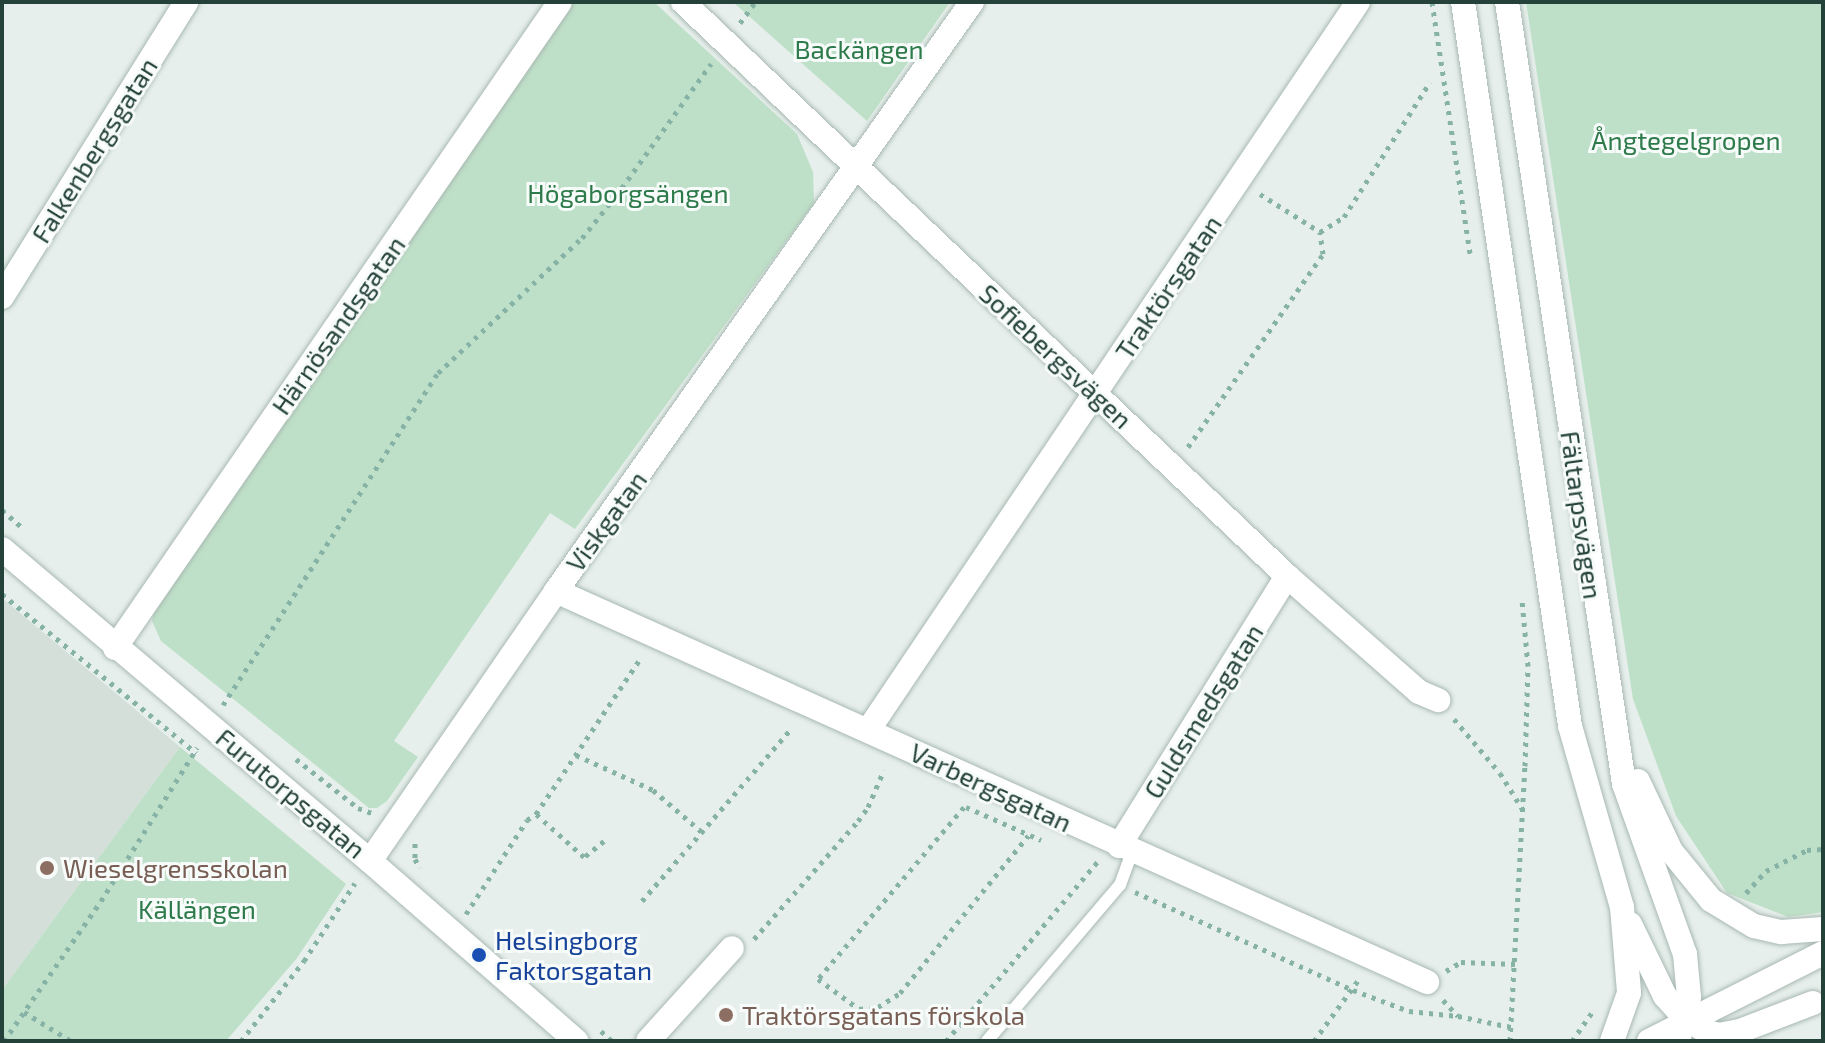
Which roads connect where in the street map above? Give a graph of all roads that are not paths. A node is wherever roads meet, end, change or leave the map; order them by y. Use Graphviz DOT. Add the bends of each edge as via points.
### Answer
graph roads {
  1 [pos="186,2"];
  2 [pos="560,2"];
  3 [pos="683,2"];
  4 [pos="972,2"];
  5 [pos="1358,2"];
  6 [pos="1463,2"];
  7 [pos="1507,2"];
  8 [pos="858,168"];
  9 [pos="2,297"];
  10 [pos="1096,394"];
  11 [pos="2,549"];
  12 [pos="1287,576"];
  13 [pos="556,591"];
  14 [pos="115,648"];
  15 [pos="1607,691"];
  16 [pos="1438,700"];
  17 [pos="869,729"];
  18 [pos="1117,853"];
  19 [pos="370,861"];
  20 [pos="1622,907"];
  21 [pos="1823,929"];
  22 [pos="732,948"];
  23 [pos="1823,953"];
  24 [pos="1427,982"];
  25 [pos="1818,1000"];
  26 [pos="1682,1030"];
  27 [pos="576,1041"];
  28 [pos="648,1041"];
  29 [pos="987,1041"];
  30 [pos="1612,1041"];
  31 [pos="1649,1041"];
  32 [pos="1755,1041"];
  1 -- 9 [label="street, Falkenbergsgatan"];
  2 -- 14 [label="street, Härnösandsgatan"];
  3 -- 8 [label="street, Sofiebergsvägen"];
  4 -- 8 [label="street, Viskgatan"];
  5 -- 10 [label="street, Traktörsgatan"];
  6 -- 20 [label="street, Fältarpsvägen" via="1570,726"];
  7 -- 15 [label="street, Fältarpsvägen"];
  8 -- 10 [label="street, Sofiebergsvägen"];
  8 -- 13 [label="street, Viskgatan"];
  10 -- 12 [label="street, Sofiebergsvägen"];
  10 -- 17 [label="street, Traktörsgatan"];
  11 -- 14 [label="street, Furutorpsgatan"];
  12 -- 16 [label="street, Sofiebergsvägen" via="1419,692"];
  12 -- 18 [label="street, Guldsmedsgatan"];
  13 -- 17 [label="street, Varbergsgatan"];
  13 -- 19 [label="street, Viskgatan"];
  14 -- 19 [label="street, Furutorpsgatan"];
  15 -- 21 [label="street" via="1657,824 1697,886 1728,913 1754,926 1781,932"];
  15 -- 26 [label="street, Fältarpsvägen" via="1624,784 1685,954 1689,997"];
  17 -- 18 [label="street, Varbergsgatan"];
  18 -- 24 [label="street, Varbergsgatan"];
  18 -- 29 [label="lane" via="1120,885"];
  19 -- 27 [label="street, Furutorpsgatan"];
  20 -- 26 [label="street, Fältarpsvägen"];
  20 -- 30 [label="street, Fältarpsvägen" via="1629,993"];
  22 -- 28 [label="street"];
  23 -- 26 [label="street"];
  25 -- 26 [label="street, Fältarpsvägen" via="1740,1031 1719,1035"];
  25 -- 32 [label="street"];
  26 -- 31 [label="street"];
}
